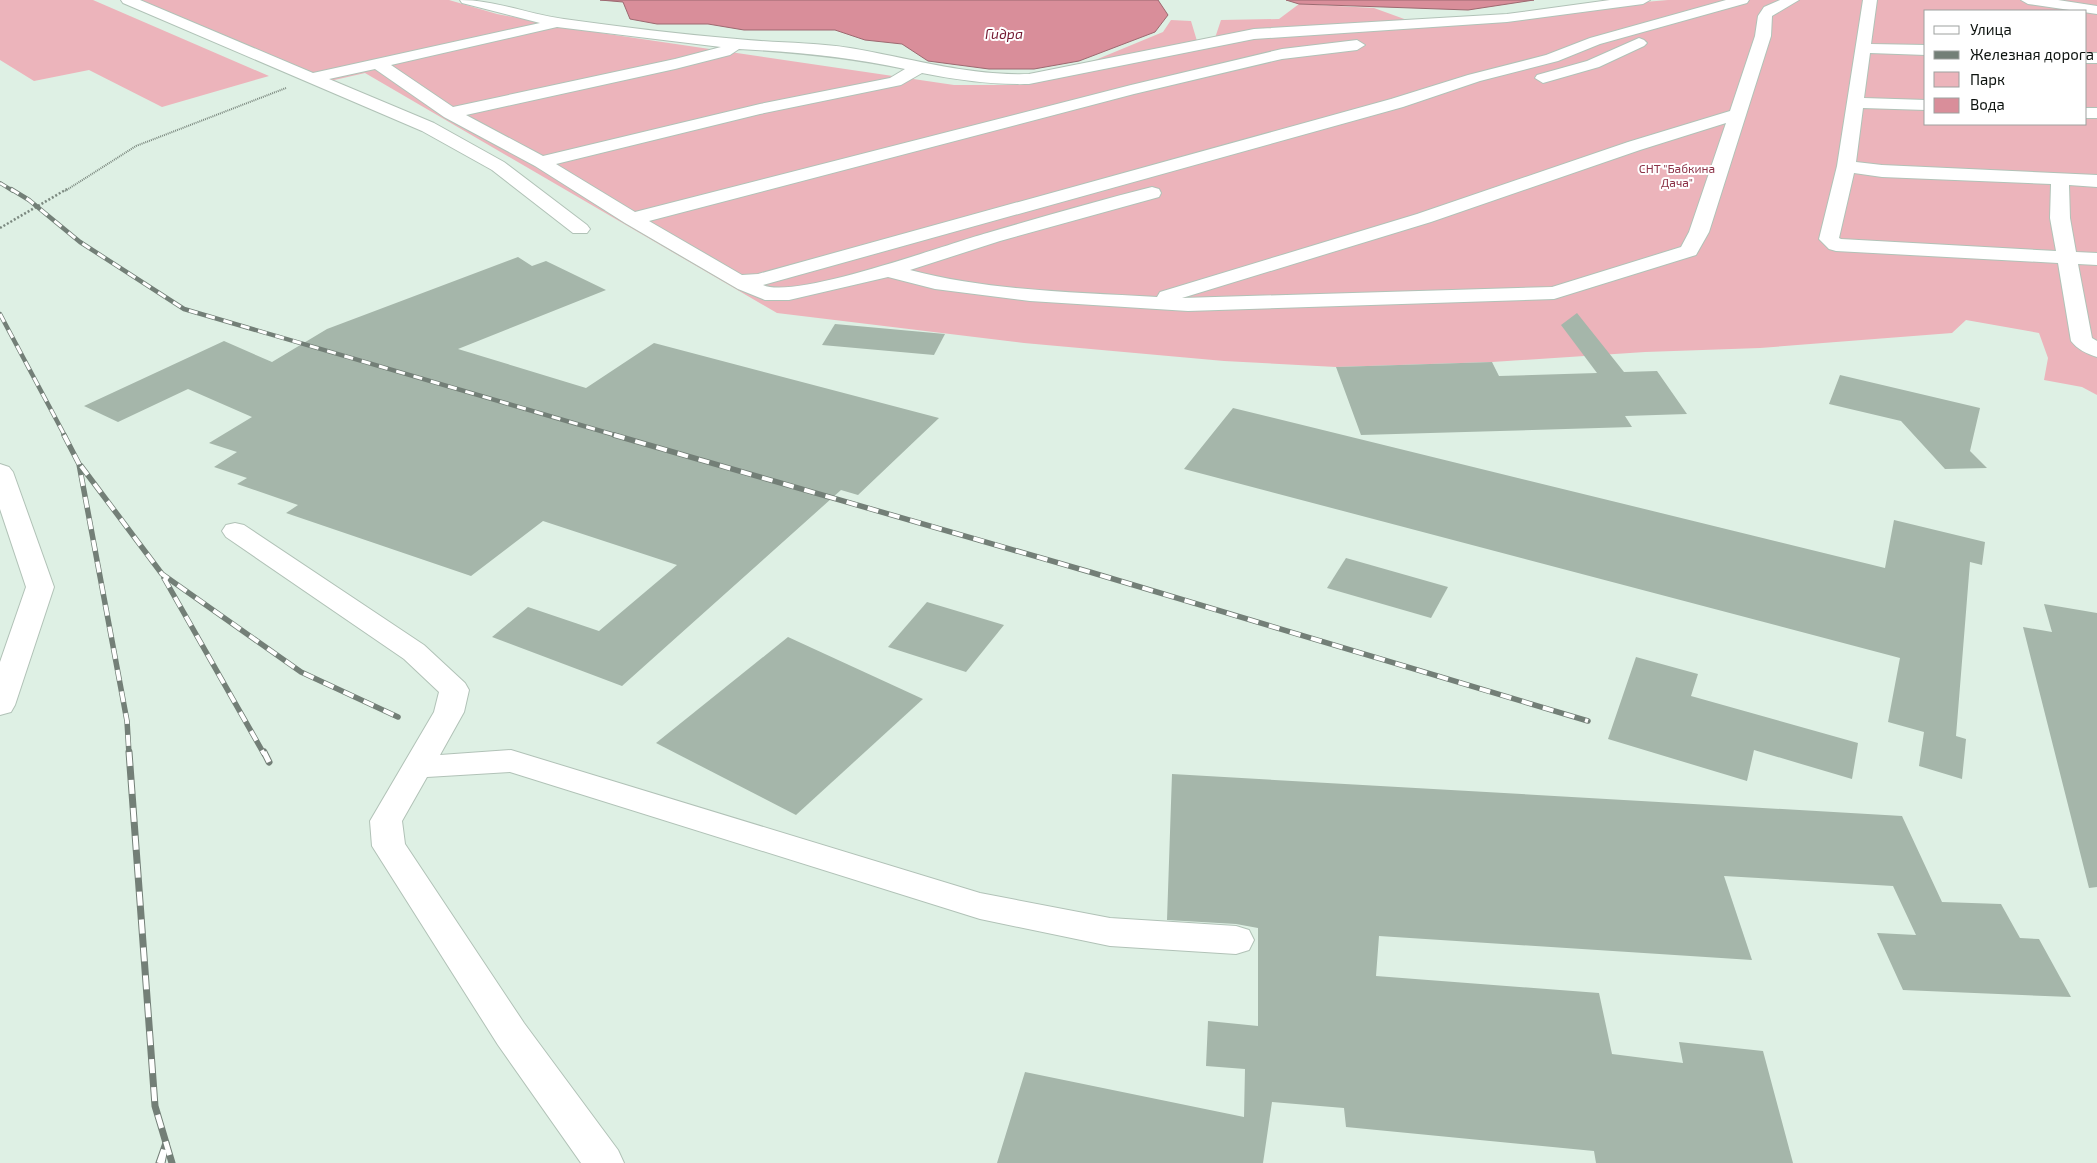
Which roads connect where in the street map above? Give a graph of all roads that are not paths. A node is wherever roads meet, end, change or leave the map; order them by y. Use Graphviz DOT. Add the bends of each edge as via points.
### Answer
graph roads {
  1 [pos="128,0"];
  2 [pos="467,0"];
  3 [pos="1643,0"];
  4 [pos="1792,0"];
  5 [pos="1870,0"];
  6 [pos="2027,0"];
  7 [pos="1737,1"];
  8 [pos="2097,10"];
  9 [pos="562,23"];
  10 [pos="1684,33"];
  11 [pos="737,44"];
  12 [pos="1863,48"];
  13 [pos="1924,50"];
  14 [pos="379,64"];
  15 [pos="918,68"];
  16 [pos="310,78"];
  17 [pos="1524,83"];
  18 [pos="1855,103"];
  19 [pos="1924,106"];
  20 [pos="450,113"];
  21 [pos="1414,114"];
  22 [pos="1737,114"];
  23 [pos="1395,120"];
  24 [pos="1260,141"];
  25 [pos="1298,148"];
  26 [pos="541,162"];
  27 [pos="1846,166"];
  28 [pos="2060,179"];
  29 [pos="2097,181"];
  30 [pos="1152,193"];
  31 [pos="632,219"];
  32 [pos="580,229"];
  33 [pos="2068,258"];
  34 [pos="2097,259"];
  35 [pos="888,271"];
  36 [pos="738,281"];
  37 [pos="1146,302"];
  38 [pos="2097,350"];
  39 [pos="0,472"];
  40 [pos="235,531"];
  41 [pos="0,705"];
  42 [pos="417,767"];
  43 [pos="1236,940"];
  44 [pos="604,1163"];
  1 -- 16 [label="street"];
  2 -- 9 [label="street"];
  3 -- 15 [label="street" via="1507,18 1254,34 1029,79 993,79"];
  4 -- 22 [label="street" via="1760,13 1763,36"];
  5 -- 12 [label="street"];
  6 -- 8 [label="street"];
  7 -- 24 [label="street" via="1595,41 1552,58 1474,78 1397,104"];
  7 -- 31 [label="street" via="1624,10 1282,54 1122,92"];
  9 -- 11 [label="street"];
  9 -- 14 [label="street"];
  10 -- 17 [label="street" via="1655,38 1593,64"];
  11 -- 15 [label="street" via="850,54"];
  11 -- 20 [label="street" via="724,52 676,64"];
  12 -- 13 [label="street"];
  12 -- 18 [label="street"];
  14 -- 16 [label="street"];
  14 -- 20 [label="street"];
  15 -- 26 [label="street" via="895,82 760,108"];
  16 -- 32 [label="street" via="436,131 498,166"];
  18 -- 19 [label="street"];
  18 -- 27 [label="street"];
  20 -- 26 [label="street"];
  21 -- 23 [label="street"];
  22 -- 37 [label="street" via="1424,218"];
  22 -- 37 [label="street" via="1699,232 1690,251 1681,255 1554,294 1188,305"];
  24 -- 25 [label="street"];
  24 -- 36 [label="street" via="760,280"];
  26 -- 31 [label="street"];
  27 -- 28 [label="street" via="1882,171"];
  27 -- 33 [label="street" via="1829,239 1836,245"];
  28 -- 29 [label="street"];
  28 -- 33 [label="street" via="2060,218"];
  30 -- 35 [label="street" via="993,237"];
  31 -- 36 [label="street"];
  33 -- 34 [label="street"];
  33 -- 38 [label="street" via="2082,341"];
  35 -- 36 [label="street" via="789,294 765,294"];
  35 -- 37 [label="street" via="935,282 1030,295"];
  39 -- 41 [label="street" via="40,587"];
  40 -- 42 [label="street" via="414,652 454,690 449,712"];
  42 -- 43 [label="street" via="511,761 980,906 1110,932"];
  42 -- 44 [label="street" via="386,821 389,846 511,1034"];
}
